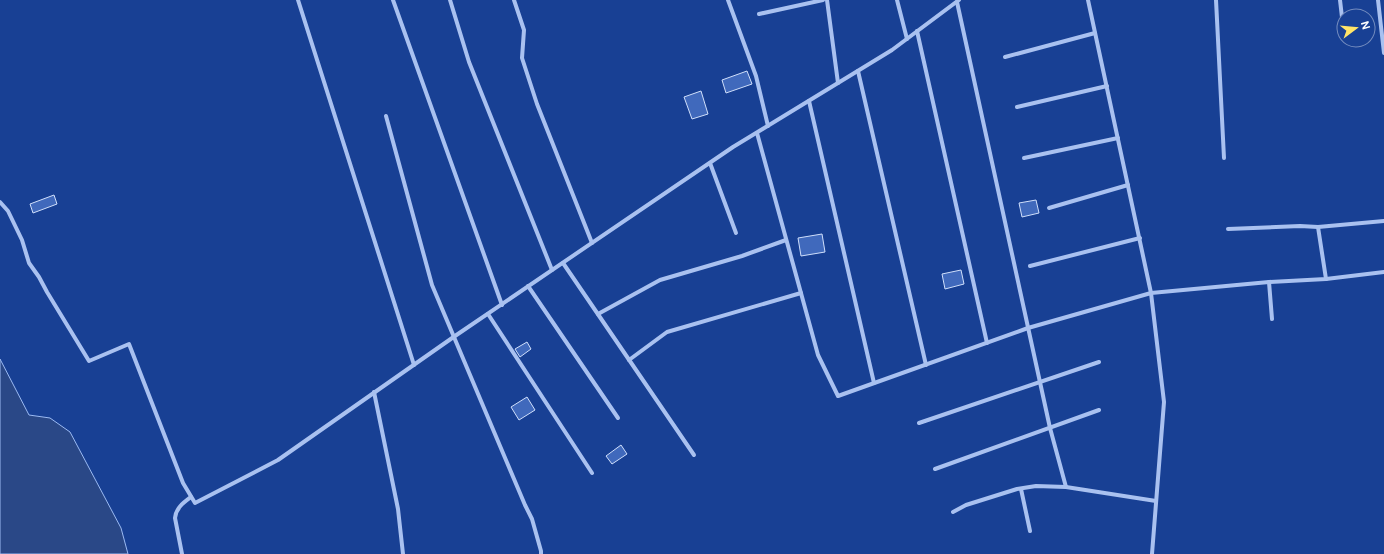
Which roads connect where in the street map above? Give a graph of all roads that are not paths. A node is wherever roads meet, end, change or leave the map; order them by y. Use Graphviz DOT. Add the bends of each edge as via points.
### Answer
graph roads {
  1 [pos="298,0"];
  2 [pos="393,0"];
  3 [pos="450,0"];
  4 [pos="514,0"];
  5 [pos="728,0"];
  6 [pos="823,0"];
  7 [pos="827,0"];
  8 [pos="897,0"];
  9 [pos="1088,0"];
  10 [pos="1216,0"];
  11 [pos="1378,0"];
  12 [pos="958,1"];
  13 [pos="759,14"];
  14 [pos="917,32"];
  15 [pos="1095,33"];
  16 [pos="907,39"];
  17 [pos="1384,53"];
  18 [pos="1005,57"];
  19 [pos="858,71"];
  20 [pos="838,83"];
  21 [pos="1107,86"];
  22 [pos="809,101"];
  23 [pos="1017,107"];
  24 [pos="386,116"];
  25 [pos="768,126"];
  26 [pos="757,133"];
  27 [pos="1118,138"];
  28 [pos="1024,158"];
  29 [pos="1224,158"];
  30 [pos="710,163"];
  31 [pos="1128,185"];
  32 [pos="0,202"];
  33 [pos="1049,208"];
  34 [pos="1384,221"];
  35 [pos="1318,227"];
  36 [pos="1228,229"];
  37 [pos="736,233"];
  38 [pos="1140,238"];
  39 [pos="786,240"];
  40 [pos="592,243"];
  41 [pos="563,263"];
  42 [pos="1030,266"];
  43 [pos="552,270"];
  44 [pos="1384,272"];
  45 [pos="1326,279"];
  46 [pos="1270,282"];
  47 [pos="528,286"];
  48 [pos="801,293"];
  49 [pos="1151,293"];
  50 [pos="502,305"];
  51 [pos="488,314"];
  52 [pos="598,314"];
  53 [pos="1272,319"];
  54 [pos="1028,328"];
  55 [pos="455,336"];
  56 [pos="987,343"];
  57 [pos="629,360"];
  58 [pos="1099,362"];
  59 [pos="414,365"];
  60 [pos="926,365"];
  61 [pos="1040,382"];
  62 [pos="874,384"];
  63 [pos="374,392"];
  64 [pos="1099,410"];
  65 [pos="618,418"];
  66 [pos="919,423"];
  67 [pos="1050,428"];
  68 [pos="694,455"];
  69 [pos="935,469"];
  70 [pos="592,473"];
  71 [pos="1066,487"];
  72 [pos="1021,489"];
  73 [pos="191,497"];
  74 [pos="1156,501"];
  75 [pos="953,512"];
  76 [pos="1030,531"];
  77 [pos="182,554"];
  78 [pos="403,554"];
  79 [pos="541,554"];
  80 [pos="1152,554"];
  1 -- 59 [label="street"];
  2 -- 50 [label="street"];
  3 -- 43 [label="street" via="469,62"];
  4 -- 40 [label="street" via="524,30 524,65"];
  5 -- 25 [label="street" via="756,76"];
  6 -- 13 [label="street"];
  7 -- 20 [label="street"];
  8 -- 16 [label="street"];
  9 -- 15 [label="street"];
  10 -- 29 [label="street"];
  11 -- 17 [label="street"];
  12 -- 14 [label="street"];
  12 -- 54 [label="street"];
  14 -- 16 [label="street"];
  14 -- 56 [label="street"];
  15 -- 18 [label="street"];
  15 -- 21 [label="street"];
  16 -- 19 [label="street"];
  19 -- 20 [label="street"];
  19 -- 60 [label="street"];
  20 -- 22 [label="street"];
  21 -- 23 [label="street"];
  21 -- 27 [label="street"];
  22 -- 25 [label="street"];
  22 -- 62 [label="street"];
  24 -- 55 [label="street" via="432,285"];
  25 -- 26 [label="street"];
  26 -- 30 [label="street"];
  26 -- 39 [label="street"];
  27 -- 28 [label="street"];
  27 -- 31 [label="street"];
  30 -- 37 [label="street"];
  30 -- 40 [label="street"];
  31 -- 33 [label="street"];
  31 -- 38 [label="street"];
  32 -- 73 [label="street" via="8,211 22,240 29,263 89,361 129,344 183,483"];
  34 -- 35 [label="street"];
  35 -- 36 [label="street"];
  35 -- 45 [label="street"];
  38 -- 42 [label="street"];
  38 -- 49 [label="street"];
  39 -- 48 [label="street"];
  39 -- 52 [label="street" via="660,280"];
  40 -- 41 [label="street"];
  41 -- 43 [label="street"];
  41 -- 52 [label="street"];
  43 -- 47 [label="street"];
  44 -- 45 [label="street"];
  45 -- 46 [label="street"];
  46 -- 49 [label="street"];
  46 -- 53 [label="street"];
  47 -- 50 [label="street"];
  47 -- 65 [label="street"];
  48 -- 57 [label="street" via="667,332"];
  48 -- 62 [label="street" via="818,355 838,396"];
  49 -- 54 [label="street"];
  49 -- 74 [label="street" via="1164,402"];
  50 -- 51 [label="street"];
  51 -- 55 [label="street"];
  51 -- 70 [label="street"];
  52 -- 57 [label="street"];
  54 -- 56 [label="street"];
  54 -- 61 [label="street"];
  55 -- 59 [label="street"];
  55 -- 79 [label="street" via="532,518"];
  56 -- 60 [label="street"];
  57 -- 68 [label="street"];
  58 -- 61 [label="street"];
  59 -- 63 [label="street"];
  60 -- 62 [label="street"];
  61 -- 66 [label="street"];
  61 -- 67 [label="street"];
  63 -- 73 [label="street" via="278,460 195,503"];
  63 -- 78 [label="street" via="398,509"];
  64 -- 67 [label="street"];
  67 -- 69 [label="street"];
  67 -- 71 [label="street"];
  71 -- 72 [label="street" via="1036,486"];
  71 -- 74 [label="street"];
  72 -- 75 [label="street" via="966,505"];
  72 -- 76 [label="street"];
  73 -- 77 [label="street" via="179,506 174,518"];
  74 -- 80 [label="street"];
}
